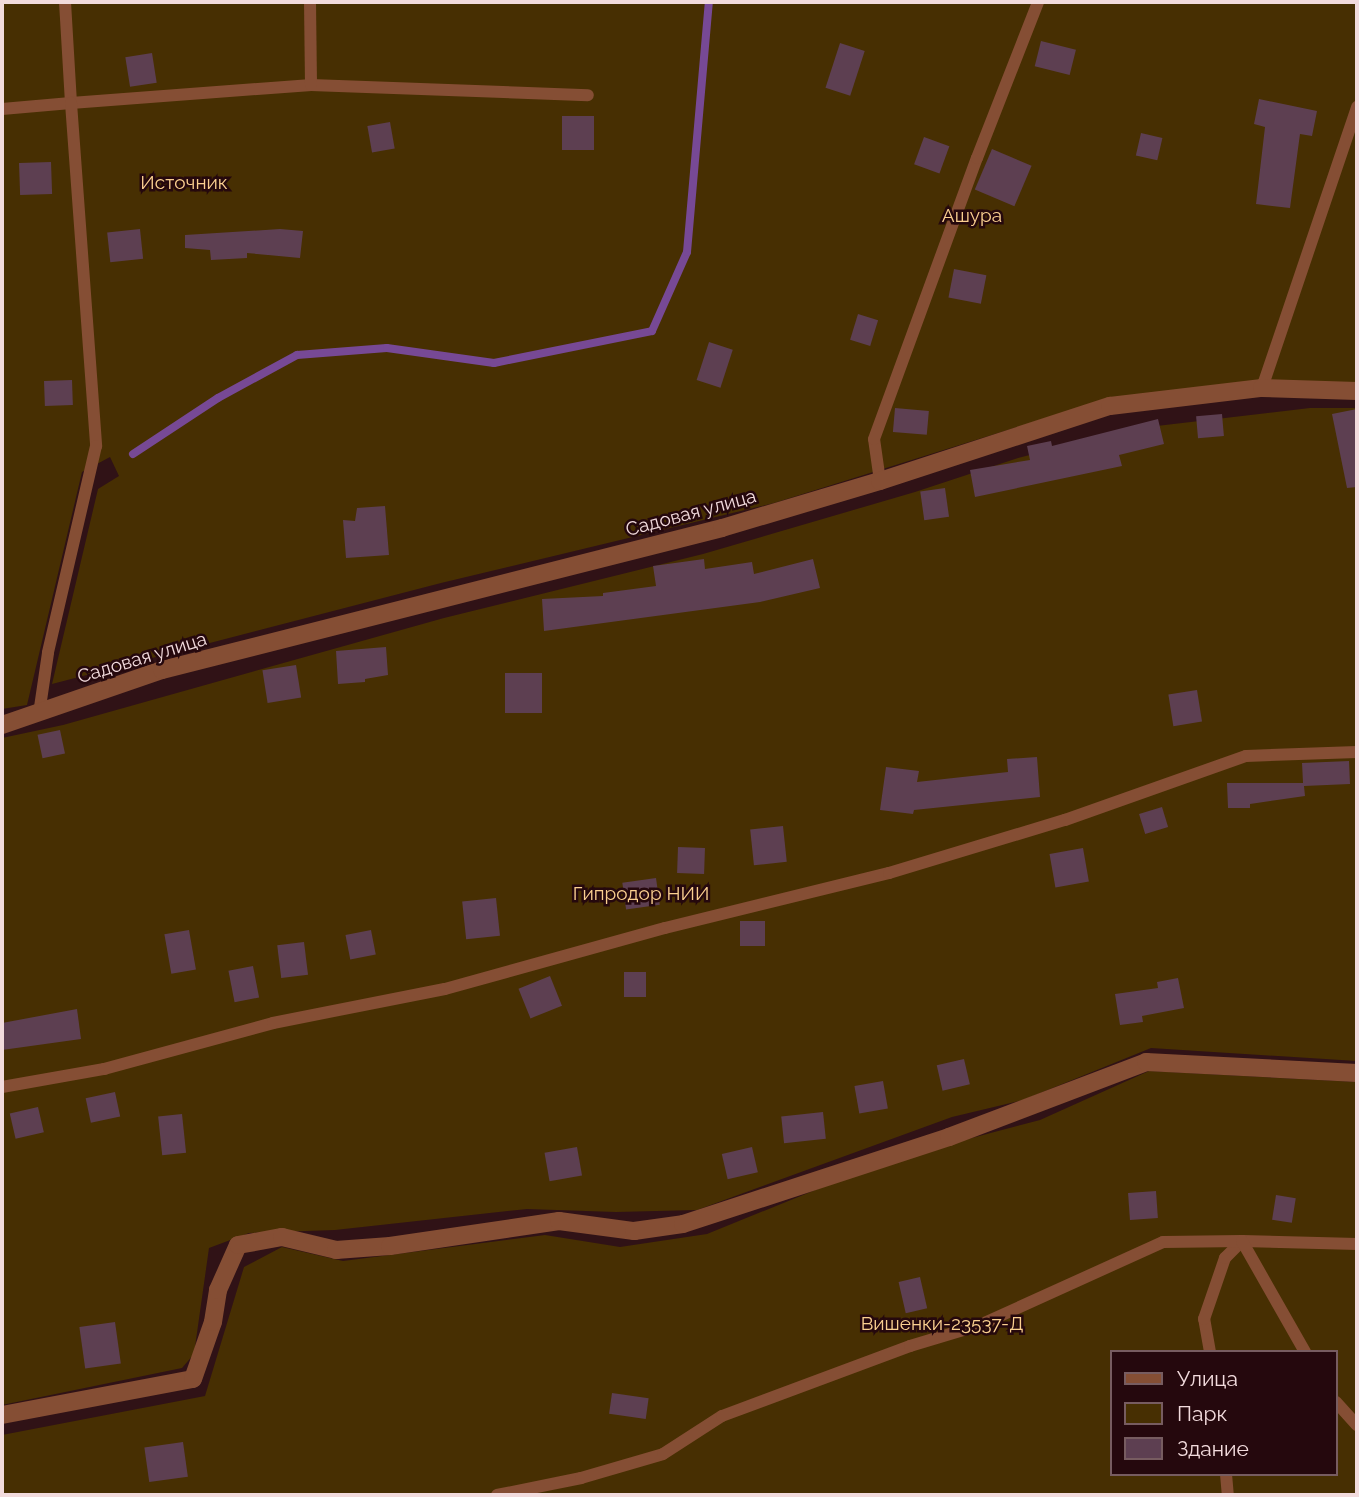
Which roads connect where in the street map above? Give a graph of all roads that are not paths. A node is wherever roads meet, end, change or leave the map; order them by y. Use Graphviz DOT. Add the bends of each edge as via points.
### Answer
graph roads {
  1 [pos="65,2"];
  2 [pos="310,2"];
  3 [pos="1038,2"];
  4 [pos="311,85"];
  5 [pos="588,95"];
  6 [pos="71,103"];
  7 [pos="1357,107"];
  8 [pos="2,109"];
  9 [pos="1262,388"];
  10 [pos="1357,391"];
  11 [pos="880,481"];
  12 [pos="39,713"];
  13 [pos="2,725"];
  14 [pos="1357,752"];
  15 [pos="1357,1073"];
  16 [pos="2,1087"];
  17 [pos="1242,1241"];
  18 [pos="1357,1244"];
  19 [pos="1210,1350"];
  20 [pos="1304,1350"];
  21 [pos="1338,1404"];
  22 [pos="2,1415"];
  23 [pos="1357,1425"];
  24 [pos="1226,1476"];
  25 [pos="497,1495"];
  26 [pos="1228,1495"];
  1 -- 6 [label="lane"];
  2 -- 4 [label="lane"];
  3 -- 11 [label="lane" via="874,439"];
  4 -- 5 [label="lane"];
  4 -- 6 [label="lane"];
  6 -- 8 [label="lane"];
  6 -- 12 [label="lane" via="96,446 48,653"];
  7 -- 9 [label="lane"];
  9 -- 10 [label="street, Садовая улица"];
  9 -- 11 [label="street, Садовая улица" via="1110,406"];
  11 -- 12 [label="street, Садовая улица" via="722,528 162,670"];
  12 -- 13 [label="street, Садовая улица"];
  14 -- 16 [label="lane" via="1246,756 1065,820 889,873 445,989 273,1023 104,1069"];
  15 -- 22 [label="street" via="1146,1062 949,1137 683,1224 634,1231 559,1221 336,1250 282,1237 238,1245 218,1290 213,1322 193,1379"];
  17 -- 18 [label="lane"];
  17 -- 19 [label="lane" via="1225,1258 1204,1319"];
  17 -- 20 [label="lane"];
  17 -- 25 [label="lane" via="1163,1242 980,1325 722,1416 663,1454 581,1478"];
  21 -- 23 [label="lane"];
  24 -- 26 [label="lane"];
}
